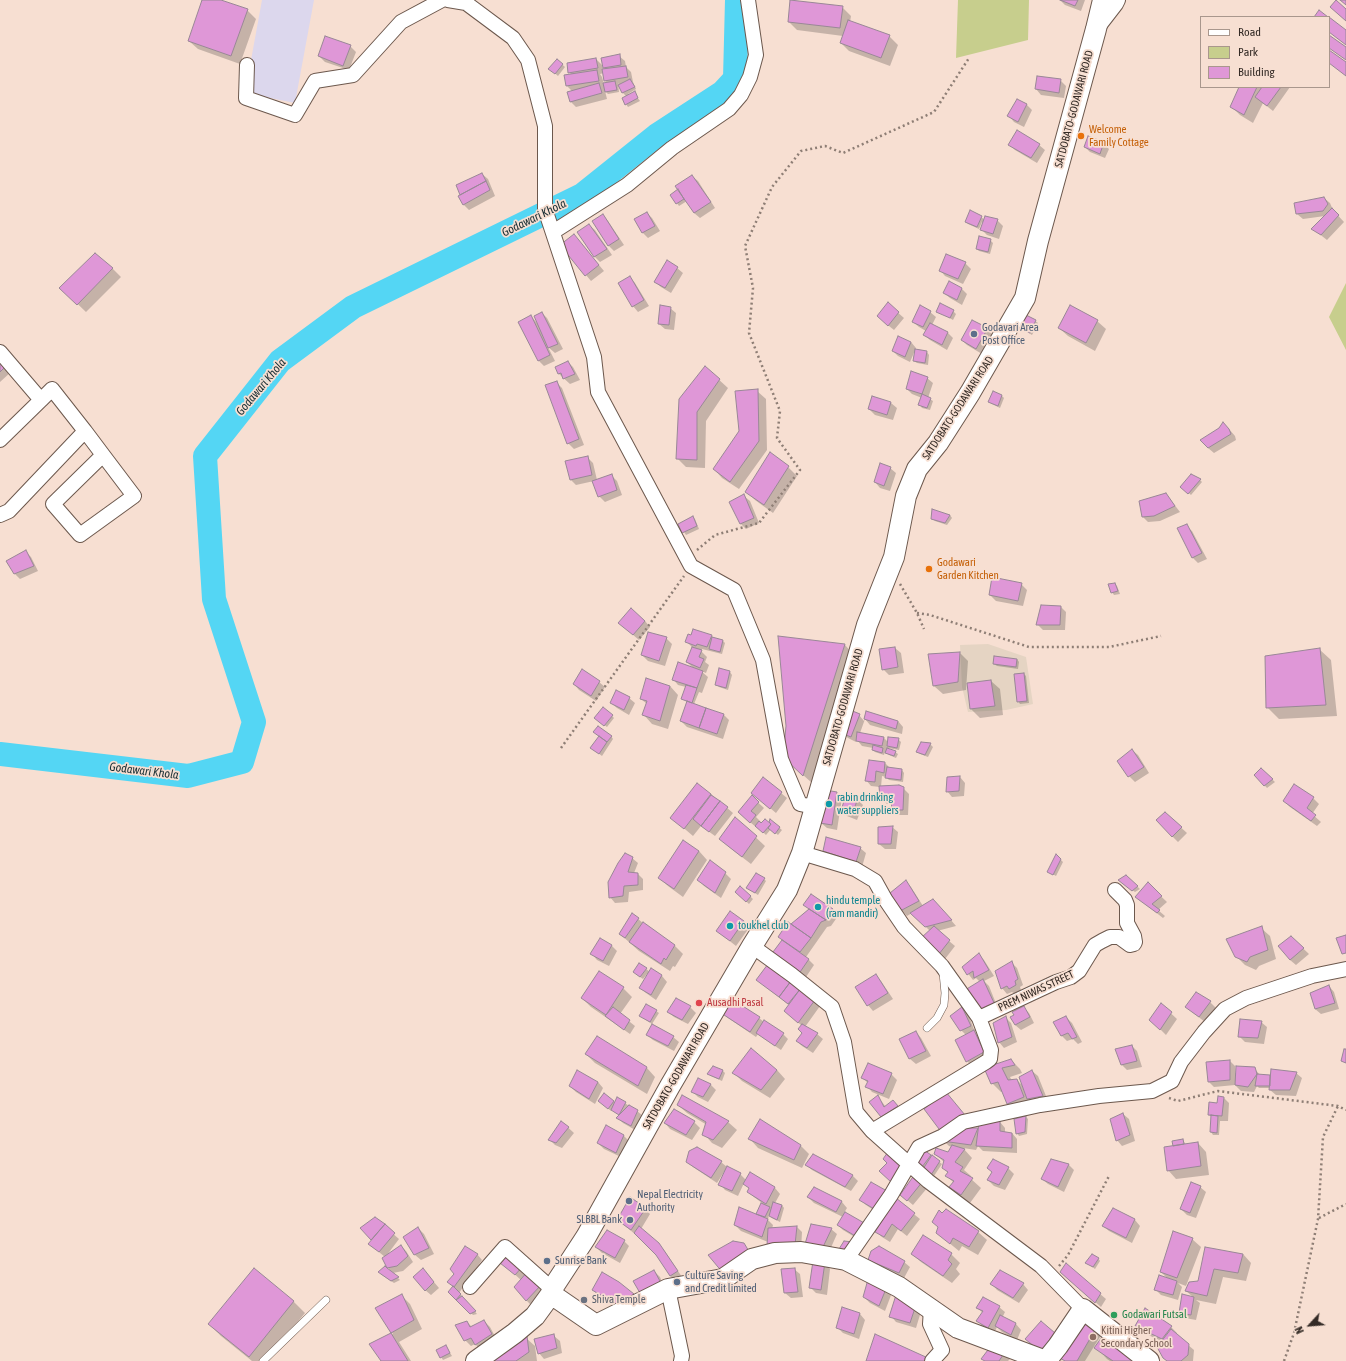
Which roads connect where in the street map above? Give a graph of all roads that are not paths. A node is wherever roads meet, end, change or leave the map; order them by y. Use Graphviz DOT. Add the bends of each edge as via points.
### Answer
graph roads {
  1 [pos="442,0"];
  2 [pos="448,0"];
  3 [pos="748,0"];
  4 [pos="1103,0"];
  5 [pos="1118,0"];
  6 [pos="1096,29"];
  7 [pos="247,65"];
  8 [pos="553,232"];
  9 [pos="0,352"];
  10 [pos="41,400"];
  11 [pos="85,431"];
  12 [pos="0,440"];
  13 [pos="103,455"];
  14 [pos="0,515"];
  15 [pos="814,807"];
  16 [pos="802,853"];
  17 [pos="1115,890"];
  18 [pos="752,946"];
  19 [pos="942,966"];
  20 [pos="1346,969"];
  21 [pos="979,1018"];
  22 [pos="927,1028"];
  23 [pos="872,1131"];
  24 [pos="910,1164"];
  25 [pos="846,1260"];
  26 [pos="470,1287"];
  27 [pos="668,1289"];
  28 [pos="552,1291"];
  29 [pos="326,1300"];
  30 [pos="931,1309"];
  31 [pos="1083,1309"];
  32 [pos="264,1361"];
  33 [pos="476,1361"];
  34 [pos="681,1361"];
  35 [pos="932,1361"];
  36 [pos="1149,1361"];
  1 -- 7 [label="street" via="401,22 353,75 315,81 295,115 246,98"];
  2 -- 8 [label="street" via="466,3 513,38 528,60 545,126 545,209"];
  3 -- 8 [label="street" via="756,55 750,77 741,95 729,109 672,148 627,185"];
  4 -- 6 [label="street, SATDOBATO-GODAWARI ROAD"];
  5 -- 6 [label="street"];
  6 -- 15 [label="street, SATDOBATO-GODAWARI ROAD" via="1025,298 970,393 917,470 906,496 894,557 867,625"];
  8 -- 15 [label="street" via="594,357 598,392 691,566 734,590 763,660 781,759 800,804"];
  9 -- 10 [label="street"];
  10 -- 11 [label="street" via="52,389"];
  10 -- 12 [label="street"];
  11 -- 13 [label="street"];
  11 -- 14 [label="street" via="9,511"];
  13 -- 13 [label="street" via="53,504 80,535 134,496"];
  15 -- 16 [label="street, SATDOBATO-GODAWARI ROAD"];
  16 -- 18 [label="street, SATDOBATO-GODAWARI ROAD" via="787,890"];
  16 -- 19 [label="street" via="855,869 875,881 904,927"];
  17 -- 21 [label="street, PREM NIWAS STREET" via="1127,905 1127,923 1134,936 1134,944 1130,945 1119,937 1102,940 1095,945 1079,971 1070,977"];
  18 -- 23 [label="street" via="832,1007 844,1042 856,1112"];
  18 -- 28 [label="street, SATDOBATO-GODAWARI ROAD" via="586,1237"];
  19 -- 21 [label="street"];
  19 -- 22 [label="lane" via="946,994 944,1005 937,1018"];
  20 -- 24 [label="street" via="1312,976 1246,998 1225,1009 1181,1062 1172,1081 1152,1091 1040,1105 963,1122 943,1136 919,1147"];
  21 -- 23 [label="street" via="991,1050 990,1059"];
  23 -- 24 [label="street"];
  24 -- 25 [label="street"];
  24 -- 31 [label="street" via="1041,1266"];
  25 -- 27 [label="street" via="801,1252 775,1253 752,1259 723,1279"];
  25 -- 30 [label="street" via="899,1287"];
  26 -- 28 [label="street" via="506,1247"];
  27 -- 28 [label="street" via="596,1325"];
  27 -- 34 [label="street"];
  28 -- 33 [label="street, SATDOBATO-GODAWARI ROAD" via="534,1316"];
  29 -- 32 [label="lane"];
  30 -- 31 [label="street" via="958,1328 1046,1361"];
  30 -- 35 [label="street" via="930,1324 942,1350"];
  31 -- 36 [label="street"];
}
